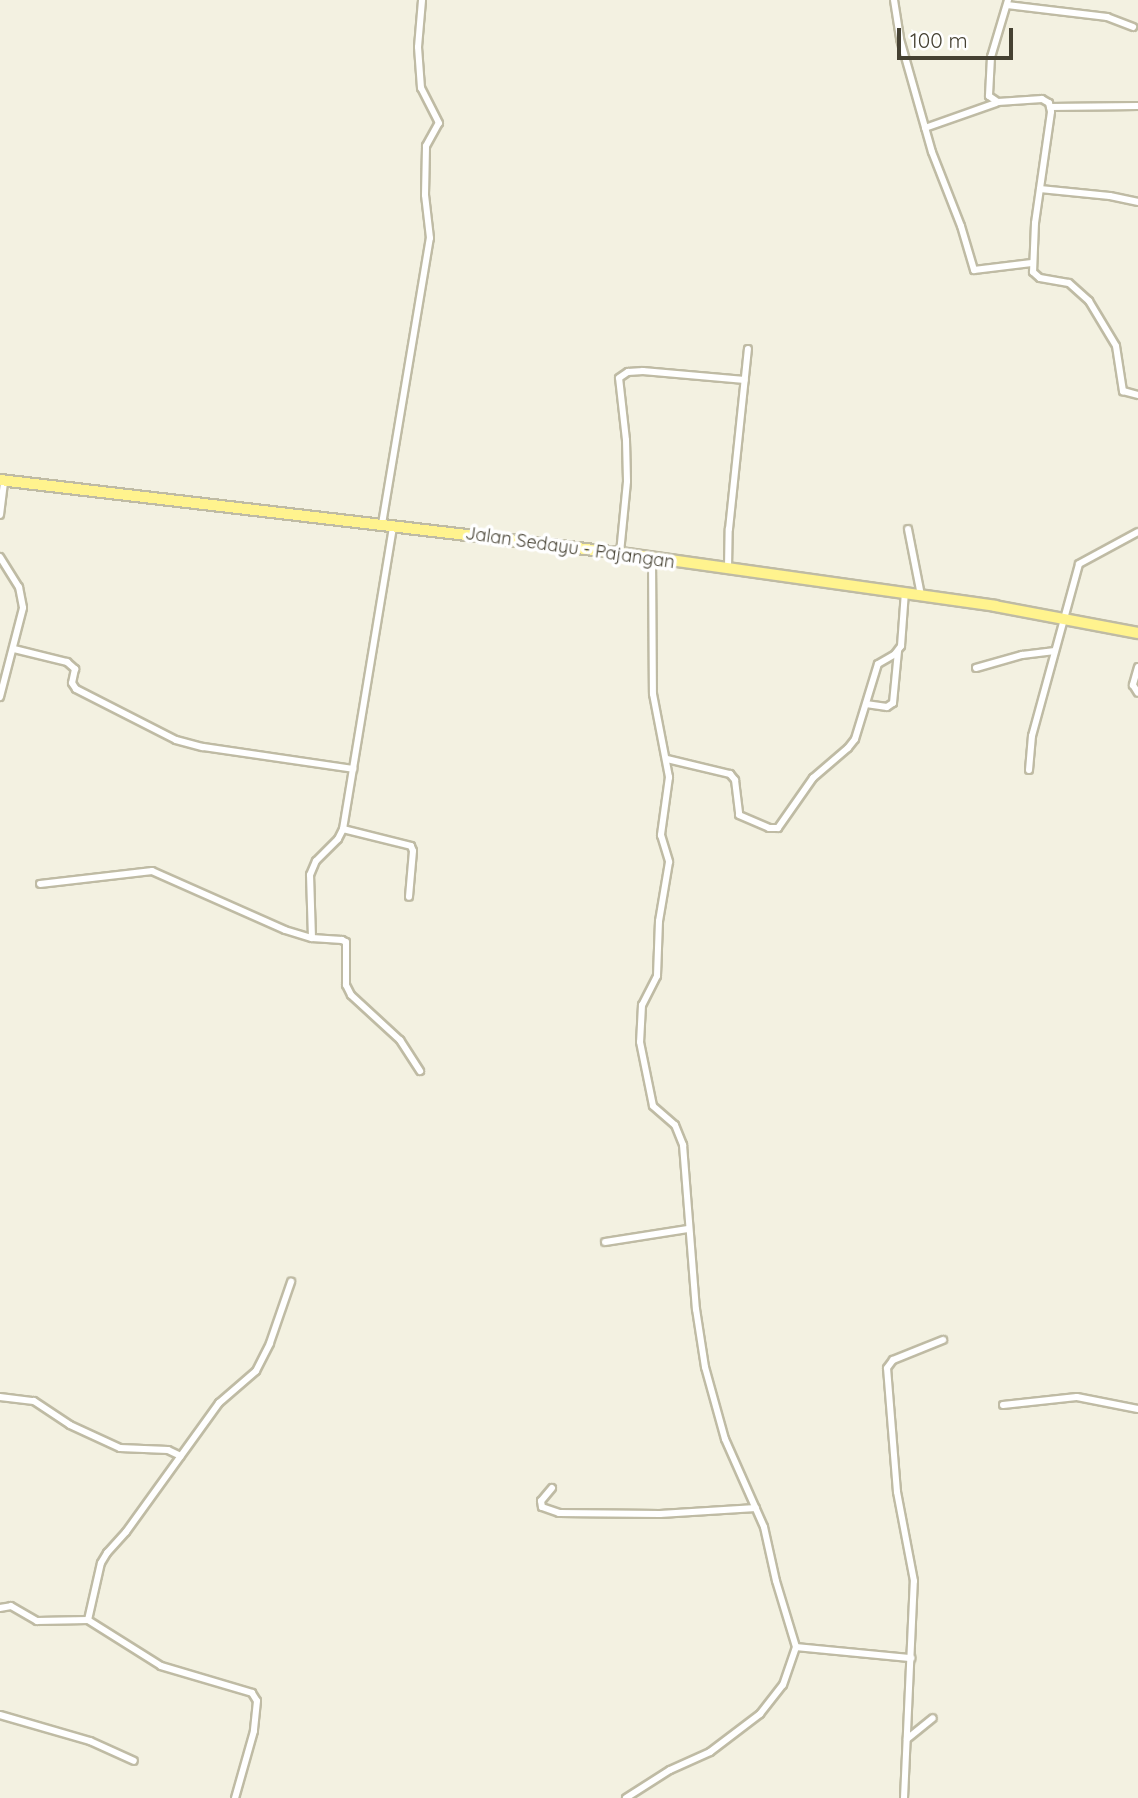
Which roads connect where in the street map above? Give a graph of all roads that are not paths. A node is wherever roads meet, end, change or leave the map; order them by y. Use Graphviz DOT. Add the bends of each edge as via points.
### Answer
graph roads {
  1 [pos="422,0"];
  2 [pos="894,0"];
  3 [pos="1008,2"];
  4 [pos="1133,27"];
  5 [pos="998,102"];
  6 [pos="1138,106"];
  7 [pos="1050,107"];
  8 [pos="925,128"];
  9 [pos="1040,189"];
  10 [pos="1138,202"];
  11 [pos="1032,263"];
  12 [pos="748,349"];
  13 [pos="745,380"];
  14 [pos="1138,395"];
  15 [pos="2,480"];
  16 [pos="0,515"];
  17 [pos="388,525"];
  18 [pos="908,529"];
  19 [pos="1138,532"];
  20 [pos="620,553"];
  21 [pos="0,557"];
  22 [pos="652,559"];
  23 [pos="5,568"];
  24 [pos="728,568"];
  25 [pos="0,577"];
  26 [pos="905,592"];
  27 [pos="921,594"];
  28 [pos="1065,617"];
  29 [pos="1138,633"];
  30 [pos="14,649"];
  31 [pos="898,651"];
  32 [pos="1055,651"];
  33 [pos="1138,667"];
  34 [pos="976,668"];
  35 [pos="1138,693"];
  36 [pos="0,697"];
  37 [pos="866,704"];
  38 [pos="667,759"];
  39 [pos="353,769"];
  40 [pos="1029,770"];
  41 [pos="343,829"];
  42 [pos="40,884"];
  43 [pos="409,897"];
  44 [pos="312,938"];
  45 [pos="420,1071"];
  46 [pos="688,1229"];
  47 [pos="605,1242"];
  48 [pos="291,1282"];
  49 [pos="943,1340"];
  50 [pos="0,1396"];
  51 [pos="1003,1405"];
  52 [pos="1138,1409"];
  53 [pos="180,1456"];
  54 [pos="552,1488"];
  55 [pos="756,1508"];
  56 [pos="0,1608"];
  57 [pos="88,1620"];
  58 [pos="796,1647"];
  59 [pos="911,1658"];
  60 [pos="0,1715"];
  61 [pos="933,1718"];
  62 [pos="907,1739"];
  63 [pos="134,1761"];
  64 [pos="235,1798"];
  65 [pos="626,1798"];
  66 [pos="904,1798"];
  1 -- 17 [label="street" via="421,88 439,123 426,146 430,238"];
  2 -- 8 [label="street"];
  3 -- 4 [label="street" via="1107,17"];
  3 -- 5 [label="street" via="990,65 988,93"];
  5 -- 7 [label="street" via="1038,98"];
  5 -- 8 [label="street"];
  6 -- 7 [label="street"];
  7 -- 9 [label="street"];
  8 -- 11 [label="street" via="974,270"];
  9 -- 10 [label="street"];
  9 -- 11 [label="street"];
  11 -- 14 [label="street" via="1037,277 1069,283 1089,301 1116,346 1123,391"];
  12 -- 13 [label="street"];
  13 -- 20 [label="street" via="643,371 619,378 626,440"];
  13 -- 24 [label="street"];
  15 -- 16 [label="street"];
  15 -- 17 [label="main road, Jalan Sedayu - Pajangan"];
  17 -- 20 [label="main road, Jalan Sedayu - Pajangan"];
  17 -- 39 [label="street"];
  18 -- 27 [label="street"];
  19 -- 28 [label="street" via="1079,564"];
  20 -- 22 [label="main road, Jalan Sedayu - Pajangan"];
  21 -- 23 [label="street"];
  22 -- 24 [label="main road, Jalan Sedayu - Pajangan"];
  22 -- 38 [label="street" via="653,694"];
  23 -- 25 [label="street"];
  23 -- 30 [label="street" via="22,596"];
  24 -- 26 [label="main road, Jalan Sedayu - Pajangan"];
  26 -- 27 [label="main road, Jalan Sedayu - Pajangan"];
  26 -- 31 [label="street"];
  27 -- 28 [label="main road, Jalan Sedayu - Pajangan"];
  28 -- 29 [label="main road, Jalan Sedayu - Pajangan"];
  28 -- 32 [label="street"];
  30 -- 36 [label="street"];
  30 -- 39 [label="street" via="67,662 75,670 72,683 76,689 176,740"];
  31 -- 37 [label="street" via="878,664"];
  31 -- 37 [label="street" via="893,703 887,707"];
  32 -- 34 [label="street"];
  32 -- 40 [label="street" via="1032,736"];
  33 -- 35 [label="street" via="1133,685"];
  37 -- 38 [label="street" via="852,744 813,778 776,829 739,815 735,780 730,774"];
  38 -- 46 [label="street" via="668,798 661,835 669,862 659,921 657,976 642,1005 640,1042 653,1106 675,1125 683,1144"];
  39 -- 41 [label="street"];
  41 -- 43 [label="street" via="411,846"];
  41 -- 44 [label="street" via="312,869"];
  42 -- 44 [label="street" via="152,871"];
  44 -- 45 [label="street" via="346,942 346,985 351,995 400,1040"];
  46 -- 47 [label="street"];
  46 -- 55 [label="street" via="705,1367 725,1439"];
  48 -- 53 [label="street" via="256,1371 219,1403"];
  49 -- 59 [label="street" via="893,1360 887,1368 897,1493 913,1567"];
  50 -- 53 [label="street" via="39,1403 70,1425 120,1448 168,1450"];
  51 -- 52 [label="street" via="1077,1397"];
  53 -- 57 [label="street" via="101,1563"];
  54 -- 55 [label="street" via="541,1501 542,1507 559,1513 660,1514"];
  55 -- 58 [label="street"];
  56 -- 57 [label="street" via="11,1606 37,1621"];
  57 -- 64 [label="street" via="160,1666 256,1697 254,1731"];
  58 -- 59 [label="street"];
  58 -- 65 [label="street" via="783,1685 760,1714 710,1752"];
  59 -- 62 [label="street"];
  60 -- 63 [label="street" via="90,1741"];
  61 -- 62 [label="street"];
  62 -- 66 [label="street"];
}
